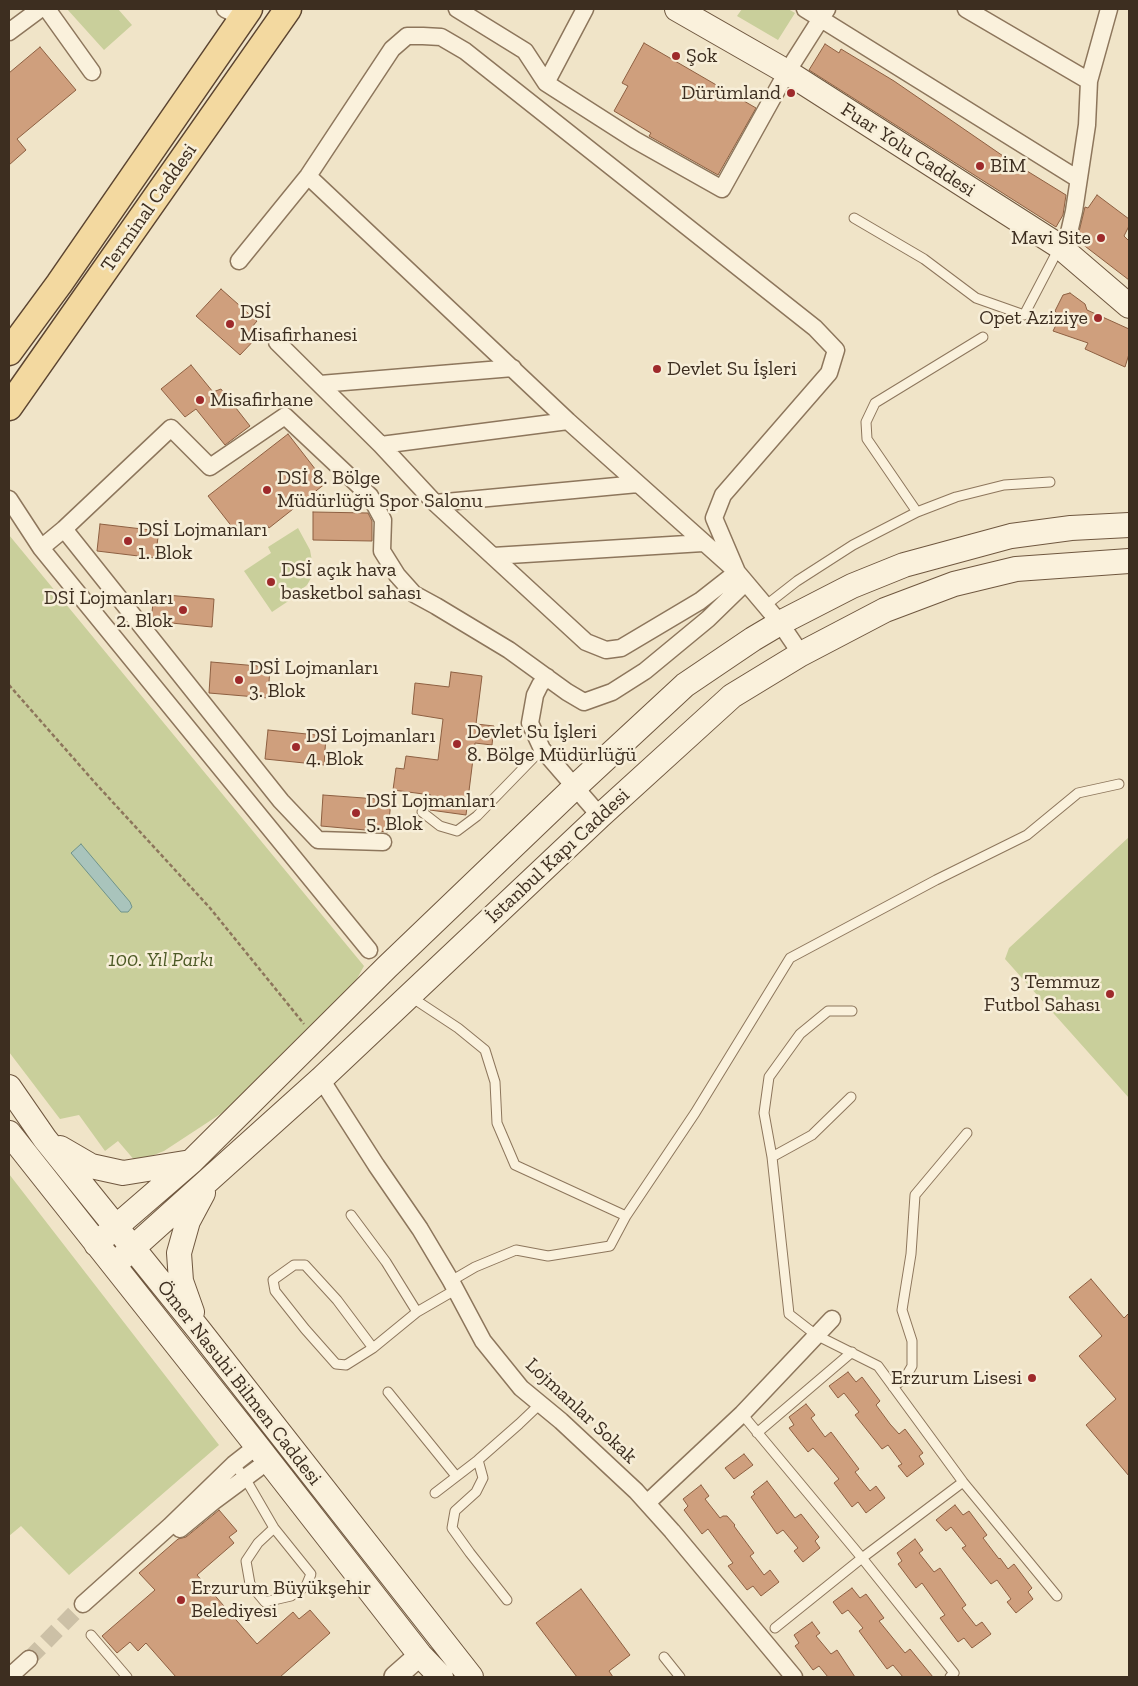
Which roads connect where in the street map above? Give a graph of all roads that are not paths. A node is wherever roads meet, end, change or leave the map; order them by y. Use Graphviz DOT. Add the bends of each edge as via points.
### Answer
graph roads {
  1 [pos="40,9"];
  2 [pos="47,9"];
  3 [pos="288,9"];
  4 [pos="457,9"];
  5 [pos="585,9"];
  6 [pos="677,9"];
  7 [pos="806,9"];
  8 [pos="966,9"];
  9 [pos="1109,9"];
  10 [pos="239,12"];
  11 [pos="824,14"];
  12 [pos="9,32"];
  13 [pos="92,72"];
  14 [pos="787,72"];
  15 [pos="1089,81"];
  16 [pos="546,83"];
  17 [pos="308,176"];
  18 [pos="1078,178"];
  19 [pos="854,218"];
  20 [pos="1060,246"];
  21 [pos="239,261"];
  22 [pos="1129,306"];
  23 [pos="983,337"];
  24 [pos="277,342"];
  25 [pos="9,352"];
  26 [pos="513,368"];
  27 [pos="320,384"];
  28 [pos="9,407"];
  29 [pos="568,420"];
  30 [pos="381,445"];
  31 [pos="1050,482"];
  32 [pos="638,484"];
  33 [pos="9,499"];
  34 [pos="435,503"];
  35 [pos="917,512"];
  36 [pos="1129,525"];
  37 [pos="64,529"];
  38 [pos="703,543"];
  39 [pos="41,548"];
  40 [pos="493,556"];
  41 [pos="1129,561"];
  42 [pos="741,577"];
  43 [pos="772,615"];
  44 [pos="801,654"];
  45 [pos="547,677"];
  46 [pos="542,748"];
  47 [pos="1120,784"];
  48 [pos="575,787"];
  49 [pos="422,812"];
  50 [pos="600,816"];
  51 [pos="383,842"];
  52 [pos="369,950"];
  53 [pos="409,996"];
  54 [pos="852,1011"];
  55 [pos="321,1078"];
  56 [pos="9,1087"];
  57 [pos="851,1097"];
  58 [pos="9,1133"];
  59 [pos="967,1133"];
  60 [pos="46,1139"];
  61 [pos="772,1157"];
  62 [pos="191,1162"];
  63 [pos="226,1164"];
  64 [pos="351,1215"];
  65 [pos="626,1216"];
  66 [pos="115,1227"];
  67 [pos="96,1244"];
  68 [pos="132,1248"];
  69 [pos="114,1265"];
  70 [pos="453,1285"];
  71 [pos="417,1312"];
  72 [pos="832,1319"];
  73 [pos="199,1330"];
  74 [pos="816,1335"];
  75 [pos="372,1348"];
  76 [pos="852,1352"];
  77 [pos="893,1387"];
  78 [pos="388,1392"];
  79 [pos="540,1404"];
  80 [pos="742,1414"];
  81 [pos="757,1433"];
  82 [pos="263,1454"];
  83 [pos="478,1460"];
  84 [pos="234,1464"];
  85 [pos="456,1476"];
  86 [pos="245,1478"];
  87 [pos="962,1482"];
  88 [pos="435,1493"];
  89 [pos="647,1503"];
  90 [pos="274,1528"];
  91 [pos="862,1558"];
  92 [pos="1057,1596"];
  93 [pos="508,1600"];
  94 [pos="775,1628"];
  95 [pos="91,1636"];
  96 [pos="441,1638"];
  97 [pos="420,1655"];
  98 [pos="664,1657"];
  99 [pos="456,1658"];
  100 [pos="437,1676"];
  101 [pos="9,1677"];
  102 [pos="17,1677"];
  103 [pos="127,1677"];
  104 [pos="395,1677"];
  105 [pos="472,1677"];
  106 [pos="680,1677"];
  107 [pos="794,1677"];
  108 [pos="950,1677"];
  1 -- 12 [label="street"];
  2 -- 13 [label="street"];
  3 -- 28 [label="main road, Terminal Caddesi"];
  4 -- 16 [label="street" via="525,51"];
  5 -- 16 [label="street"];
  6 -- 14 [label="main road, Fuar Yolu Caddesi"];
  7 -- 11 [label="street"];
  8 -- 15 [label="street"];
  9 -- 15 [label="street"];
  10 -- 25 [label="main road, Terminal Caddesi" via="65,276"];
  11 -- 14 [label="street"];
  11 -- 18 [label="street"];
  14 -- 16 [label="street" via="722,189 635,140"];
  14 -- 20 [label="main road, Fuar Yolu Caddesi"];
  15 -- 18 [label="street"];
  17 -- 21 [label="street"];
  17 -- 26 [label="street"];
  17 -- 42 [label="street" via="392,49 407,36 441,37 465,51 815,328 836,350 829,373 722,495 714,518"];
  18 -- 20 [label="street" via="1068,237"];
  19 -- 20 [label="lane" via="924,259 976,298 1024,315"];
  20 -- 22 [label="main road, Fuar Yolu Caddesi"];
  23 -- 35 [label="lane" via="875,403 866,422 868,439"];
  24 -- 27 [label="street"];
  26 -- 27 [label="street"];
  26 -- 29 [label="street"];
  27 -- 30 [label="street"];
  29 -- 30 [label="street"];
  29 -- 32 [label="street"];
  30 -- 34 [label="street"];
  31 -- 35 [label="lane" via="1004,485 956,497"];
  32 -- 34 [label="street"];
  32 -- 38 [label="street"];
  33 -- 39 [label="street"];
  34 -- 40 [label="street"];
  35 -- 43 [label="lane" via="852,545 797,581"];
  36 -- 43 [label="main road" via="1011,536 904,566"];
  37 -- 39 [label="street"];
  37 -- 45 [label="street" via="171,428 210,467 285,416 370,496 383,520 382,551 414,594 509,650"];
  37 -- 51 [label="street" via="281,802 318,840"];
  38 -- 40 [label="street"];
  38 -- 42 [label="street"];
  39 -- 52 [label="street"];
  40 -- 42 [label="street" via="586,642 606,650 629,644"];
  41 -- 44 [label="main road, İstanbul Kapı Caddesi" via="1016,569 954,584 884,610"];
  42 -- 43 [label="street"];
  42 -- 45 [label="street" via="708,619 645,671 612,692 584,702"];
  43 -- 44 [label="street"];
  43 -- 48 [label="main road" via="753,639 685,684"];
  44 -- 50 [label="main road, İstanbul Kapı Caddesi" via="732,696"];
  45 -- 46 [label="street" via="536,695 530,723"];
  46 -- 48 [label="street"];
  46 -- 49 [label="lane" via="477,816 458,831 440,826"];
  47 -- 65 [label="lane" via="1078,793 1028,835 790,958 695,1113"];
  48 -- 50 [label="street"];
  48 -- 62 [label="main road" via="387,967"];
  50 -- 53 [label="main road, İstanbul Kapı Caddesi"];
  53 -- 55 [label="main road, İstanbul Kapı Caddesi"];
  53 -- 65 [label="lane" via="485,1050 496,1082 497,1123 515,1165"];
  54 -- 61 [label="lane" via="828,1011 800,1034 769,1078 764,1113"];
  55 -- 63 [label="main road, İstanbul Kapı Caddesi"];
  55 -- 70 [label="street, Lojmanlar Sokak"];
  56 -- 60 [label="main road, Ömer Nasuhi Bilmen Caddesi"];
  57 -- 61 [label="lane" via="812,1135"];
  58 -- 67 [label="main road, Ömer Nasuhi Bilmen Caddesi"];
  59 -- 77 [label="lane" via="915,1195 911,1254 902,1310 912,1341 912,1366 905,1378"];
  60 -- 62 [label="main road" via="91,1166 123,1172"];
  60 -- 66 [label="main road, Ömer Nasuhi Bilmen Caddesi"];
  61 -- 74 [label="lane" via="788,1314"];
  62 -- 66 [label="main road"];
  63 -- 68 [label="main road"];
  63 -- 73 [label="main road" via="201,1195 188,1221 179,1253 181,1281"];
  64 -- 71 [label="lane"];
  65 -- 70 [label="lane" via="610,1246 548,1256 516,1250 475,1267"];
  66 -- 67 [label="main road"];
  66 -- 68 [label="main road, Ömer Nasuhi Bilmen Caddesi"];
  67 -- 69 [label="main road, Ömer Nasuhi Bilmen Caddesi"];
  68 -- 69 [label="main road"];
  68 -- 73 [label="main road, Ömer Nasuhi Bilmen Caddesi"];
  69 -- 82 [label="main road, Ömer Nasuhi Bilmen Caddesi"];
  70 -- 71 [label="lane"];
  70 -- 79 [label="street, Lojmanlar Sokak" via="483,1341 521,1388"];
  71 -- 75 [label="lane"];
  72 -- 74 [label="street"];
  73 -- 96 [label="main road, Ömer Nasuhi Bilmen Caddesi"];
  74 -- 76 [label="lane"];
  74 -- 80 [label="street"];
  75 -- 75 [label="lane" via="337,1300 305,1265 294,1264 272,1280 275,1291 336,1364 346,1365"];
  76 -- 77 [label="lane" via="878,1366"];
  76 -- 81 [label="lane"];
  77 -- 87 [label="lane"];
  78 -- 85 [label="lane"];
  79 -- 83 [label="lane"];
  79 -- 89 [label="street, Lojmanlar Sokak"];
  80 -- 81 [label="lane"];
  80 -- 89 [label="street"];
  81 -- 91 [label="lane"];
  82 -- 84 [label="street"];
  82 -- 86 [label="street"];
  82 -- 97 [label="main road, Ömer Nasuhi Bilmen Caddesi"];
  83 -- 85 [label="lane"];
  83 -- 93 [label="lane" via="483,1478 476,1492 455,1511 452,1528"];
  84 -- 86 [label="lane"];
  84 -- 86 [label="street" via="85,1606"];
  85 -- 88 [label="lane"];
  86 -- 90 [label="lane"];
  87 -- 91 [label="lane"];
  87 -- 92 [label="lane"];
  89 -- 107 [label="street, Lojmanlar Sokak"];
  90 -- 90 [label="lane" via="311,1574 306,1586 291,1596 265,1602 250,1584 246,1561"];
  91 -- 94 [label="lane"];
  91 -- 108 [label="lane" via="954,1673"];
  95 -- 103 [label="lane"];
  96 -- 97 [label="main road"];
  96 -- 99 [label="main road, Ömer Nasuhi Bilmen Caddesi"];
  97 -- 100 [label="main road, Ömer Nasuhi Bilmen Caddesi"];
  97 -- 104 [label="street"];
  98 -- 106 [label="lane"];
  99 -- 100 [label="main road"];
  99 -- 105 [label="main road, Ömer Nasuhi Bilmen Caddesi"];
  101 -- 102 [label="street" via="31,1661"];
}
